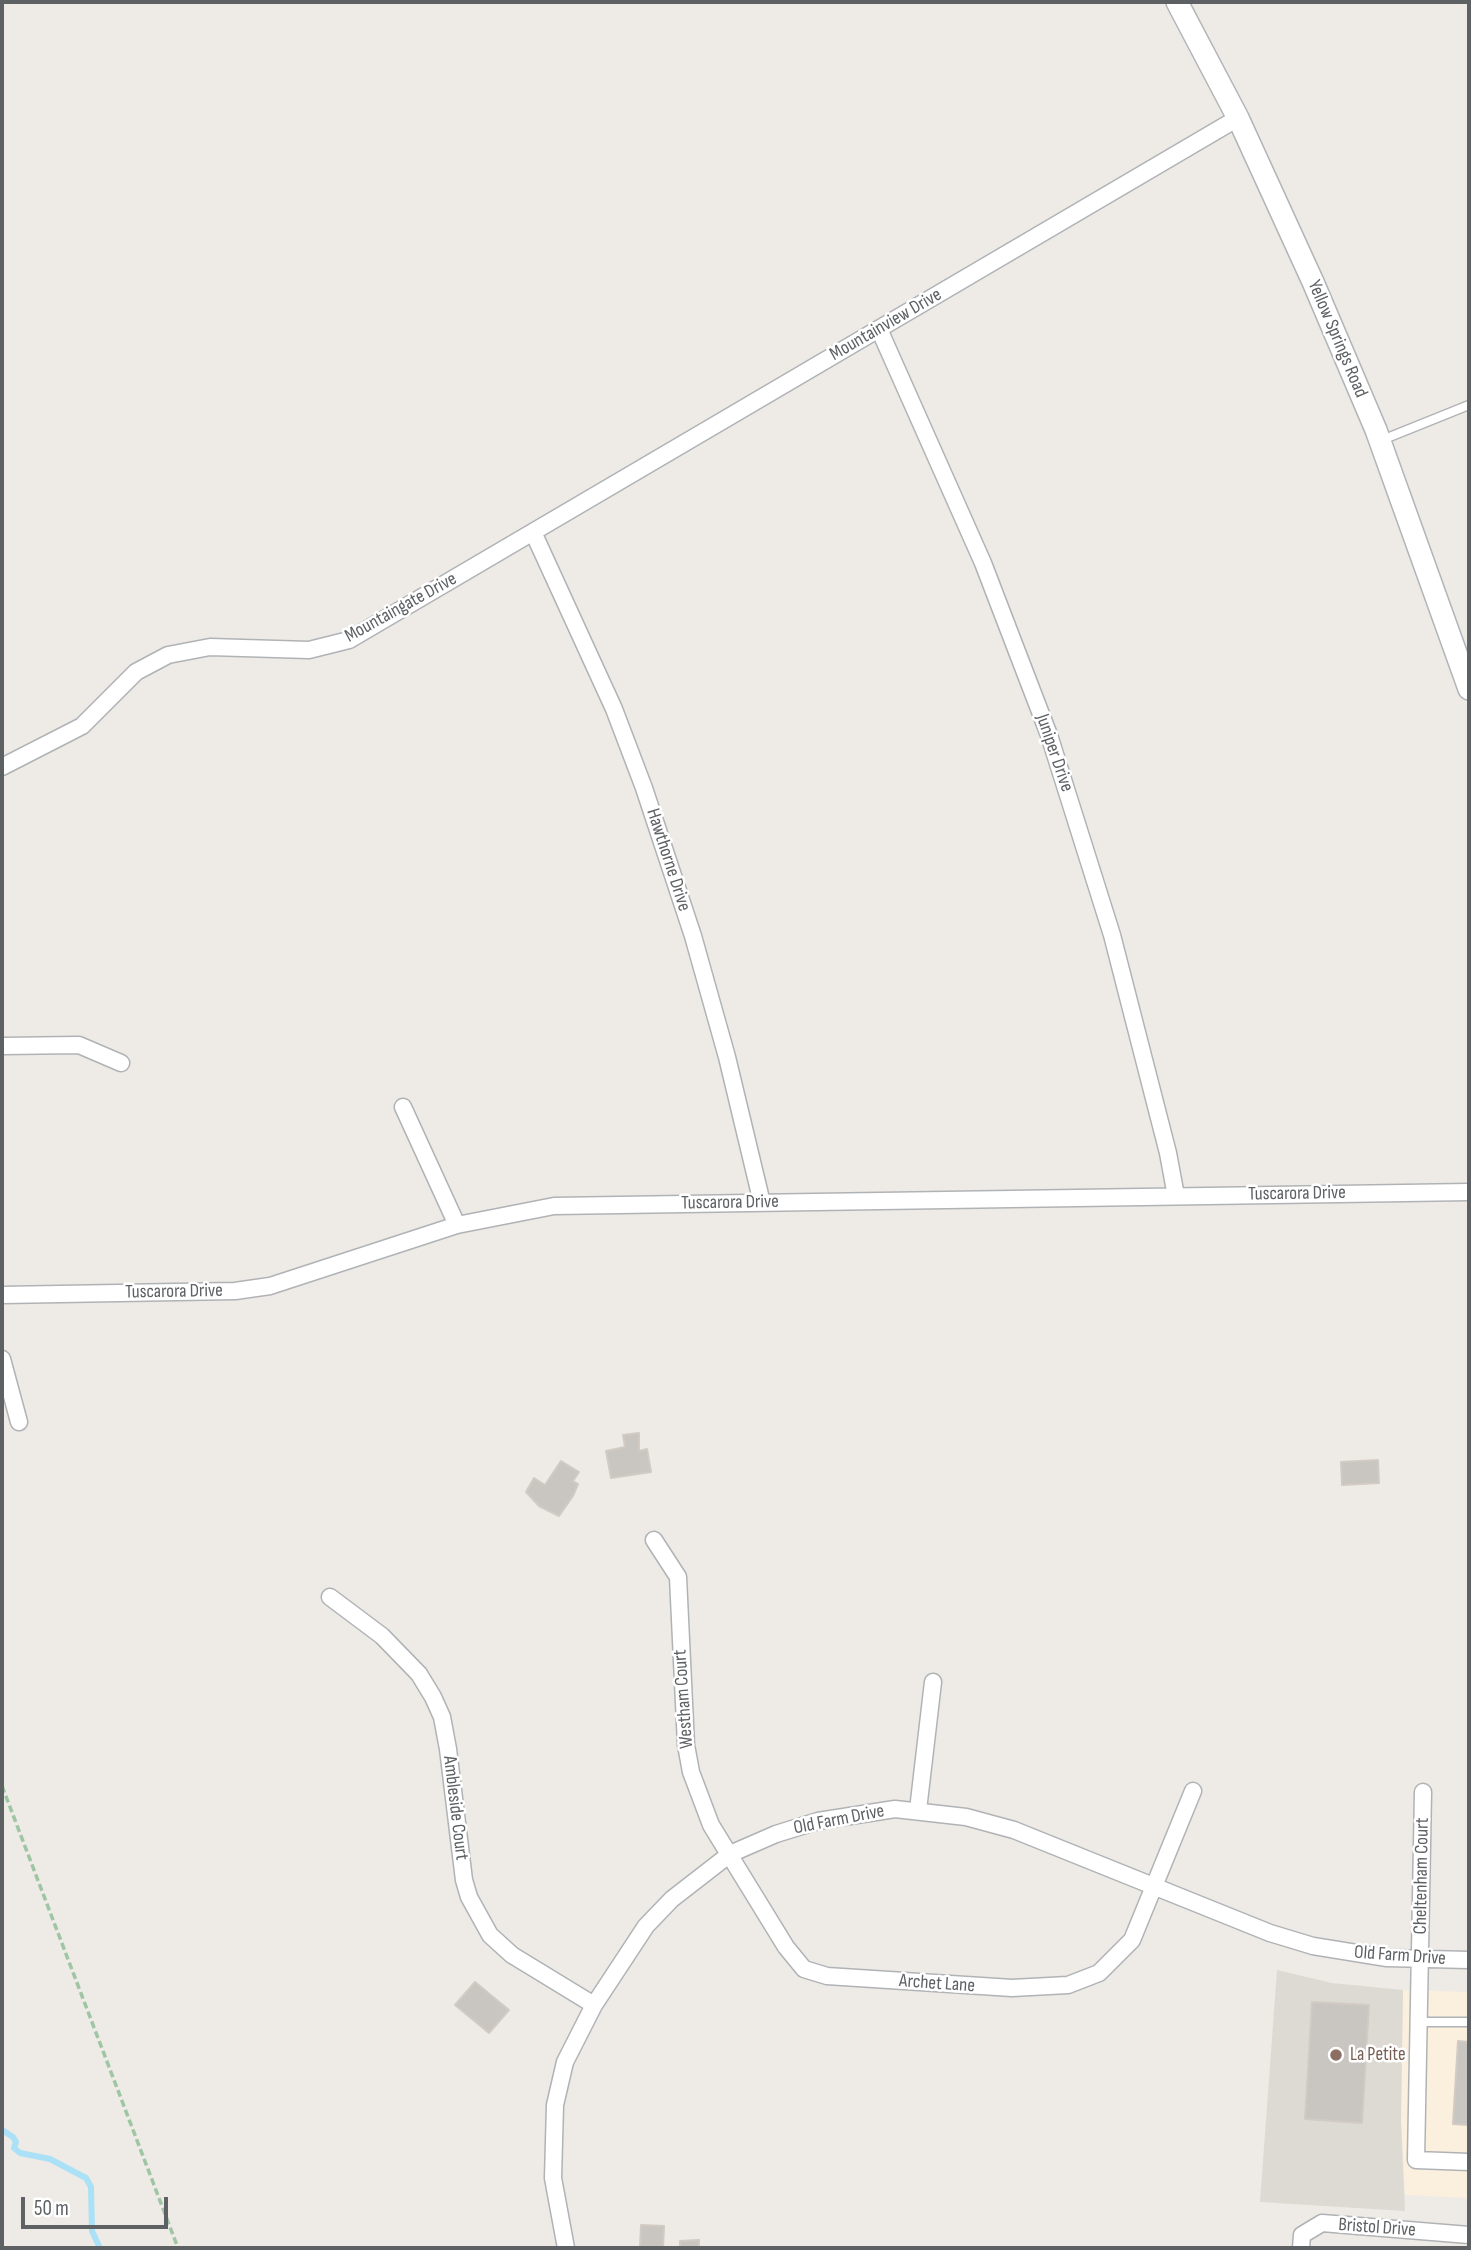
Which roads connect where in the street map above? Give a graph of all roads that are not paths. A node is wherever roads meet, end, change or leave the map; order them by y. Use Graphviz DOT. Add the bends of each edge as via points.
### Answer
graph roads {
  1 [pos="1177,2"];
  2 [pos="1238,118"];
  3 [pos="879,329"];
  4 [pos="1469,405"];
  5 [pos="1380,441"];
  6 [pos="533,532"];
  7 [pos="1469,688"];
  8 [pos="2,767"];
  9 [pos="2,1046"];
  10 [pos="121,1063"];
  11 [pos="402,1108"];
  12 [pos="1469,1192"];
  13 [pos="1176,1196"];
  14 [pos="761,1203"];
  15 [pos="457,1225"];
  16 [pos="2,1295"];
  17 [pos="2,1359"];
  18 [pos="19,1422"];
  19 [pos="654,1540"];
  20 [pos="330,1597"];
  21 [pos="933,1682"];
  22 [pos="1193,1791"];
  23 [pos="1423,1792"];
  24 [pos="918,1810"];
  25 [pos="730,1854"];
  26 [pos="1154,1885"];
  27 [pos="1421,1960"];
  28 [pos="1469,1960"];
  29 [pos="594,2005"];
  30 [pos="1419,2022"];
  31 [pos="1469,2022"];
  32 [pos="1469,2162"];
  33 [pos="1469,2235"];
  34 [pos="566,2248"];
  35 [pos="1301,2248"];
  1 -- 2 [label="main road, Yellow Springs Road"];
  2 -- 3 [label="street, Mountainview Drive"];
  2 -- 5 [label="main road, Yellow Springs Road"];
  3 -- 6 [label="street, Mountainview Drive"];
  3 -- 13 [label="street, Juniper Drive" via="984,563 1049,735 1112,935"];
  4 -- 5 [label="lane"];
  5 -- 7 [label="main road, Yellow Springs Road"];
  6 -- 8 [label="street, Mountaingate Drive" via="349,640 309,650 210,647 168,655 136,672 75,731"];
  6 -- 14 [label="street, Hawthorne Drive" via="614,709 644,788 693,936"];
  9 -- 10 [label="street" via="79,1045"];
  11 -- 15 [label="street"];
  12 -- 13 [label="street, Tuscarora Drive"];
  13 -- 14 [label="street, Tuscarora Drive"];
  14 -- 15 [label="street, Tuscarora Drive" via="554,1206"];
  15 -- 16 [label="street, Tuscarora Drive" via="270,1286 235,1291"];
  17 -- 18 [label="street"];
  19 -- 25 [label="street, Westham Court" via="678,1577 691,1772 711,1825"];
  20 -- 29 [label="street, Ambleside Court" via="382,1636 419,1674 433,1697 448,1749 464,1880 490,1935 512,1955"];
  21 -- 24 [label="street"];
  22 -- 26 [label="street, Archet Lane"];
  23 -- 27 [label="street, Cheltenham Court"];
  24 -- 25 [label="street, Old Farm Drive" via="895,1809 818,1821"];
  24 -- 26 [label="street, Old Farm Drive" via="1014,1830"];
  25 -- 26 [label="street, Archet Lane" via="786,1947 804,1969 827,1976 1012,1989 1068,1985 1099,1973 1132,1940"];
  25 -- 29 [label="street, Old Farm Drive" via="646,1926"];
  26 -- 27 [label="street, Old Farm Drive" via="1313,1946"];
  27 -- 28 [label="street, Old Farm Drive"];
  27 -- 30 [label="street, Cheltenham Court"];
  29 -- 34 [label="street, Old Farm Drive" via="565,2062 555,2105 553,2178"];
  30 -- 31 [label="lane"];
  30 -- 32 [label="street, Cheltenham Court" via="1416,2160"];
  33 -- 35 [label="street, Bristol Drive" via="1322,2223 1301,2235"];
}
